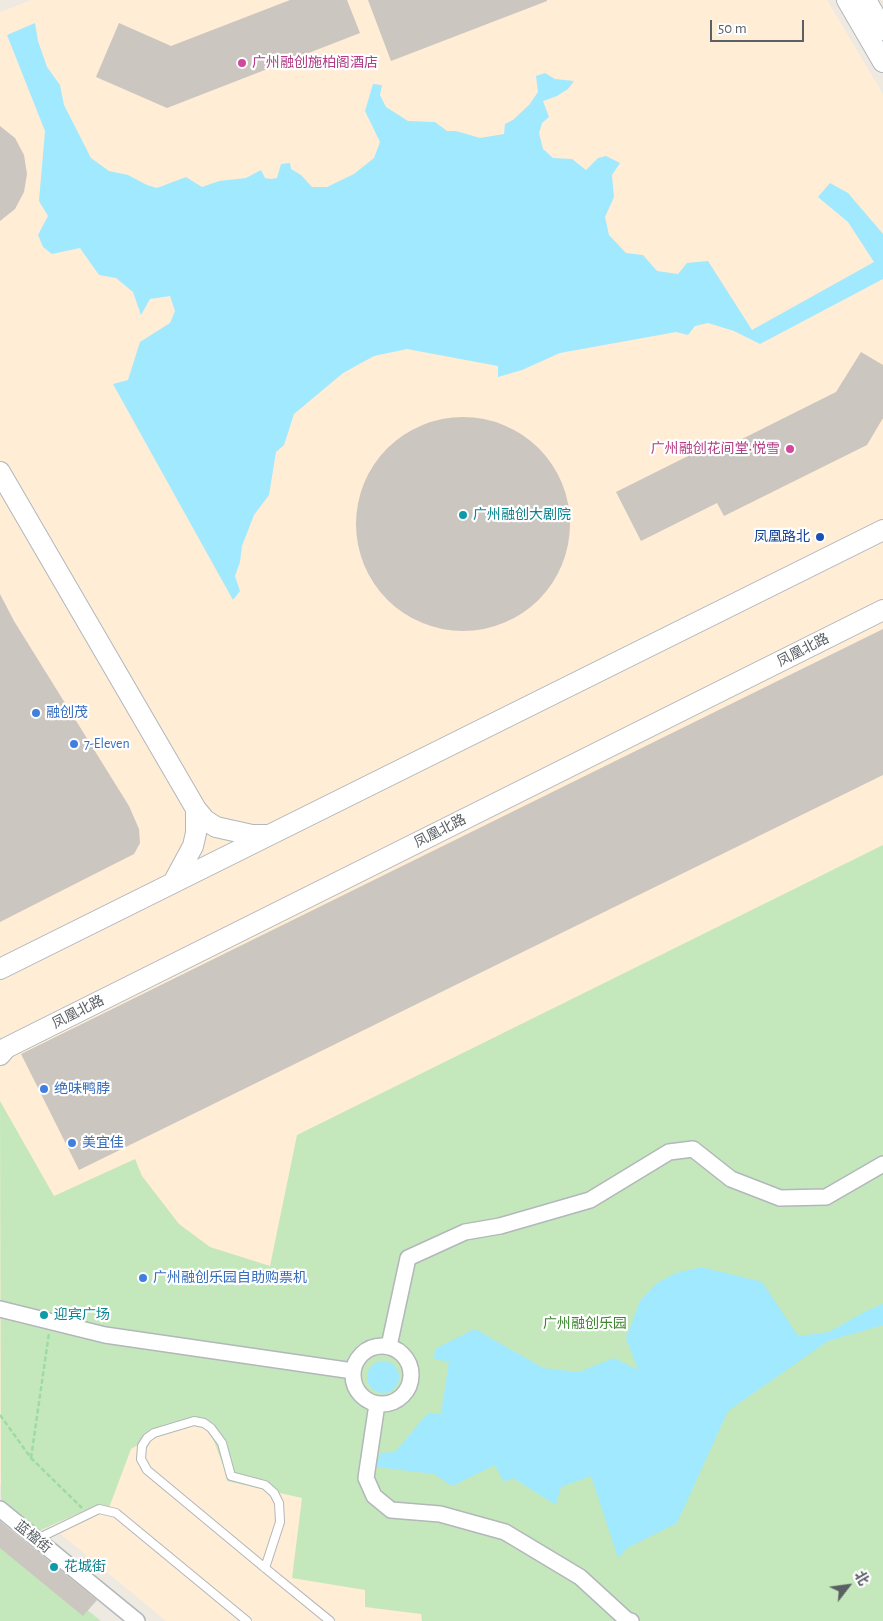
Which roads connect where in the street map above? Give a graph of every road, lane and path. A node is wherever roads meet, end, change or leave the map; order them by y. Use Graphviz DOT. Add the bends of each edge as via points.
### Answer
graph roads {
  1 [pos="847,0"];
  2 [pos="866,0"];
  3 [pos="883,30"];
  4 [pos="883,62"];
  5 [pos="0,472"];
  6 [pos="883,530"];
  7 [pos="883,610"];
  8 [pos="196,809"];
  9 [pos="268,835"];
  10 [pos="173,883"];
  11 [pos="0,969"];
  12 [pos="0,1055"];
  13 [pos="883,1164"];
  14 [pos="0,1309"];
  15 [pos="51,1322"];
  16 [pos="389,1346"];
  17 [pos="353,1371"];
  18 [pos="377,1404"];
  19 [pos="0,1415"];
  20 [pos="31,1458"];
  21 [pos="0,1509"];
  22 [pos="88,1514"];
  23 [pos="37,1539"];
  24 [pos="265,1568"];
  25 [pos="137,1621"];
  26 [pos="247,1621"];
  27 [pos="330,1621"];
  28 [pos="631,1621"];
  1 -- 4 [label="main road"];
  2 -- 3 [label="main road"];
  5 -- 8 [label="main road"];
  6 -- 9 [label="main road"];
  7 -- 12 [label="main road, 凤凰北路" via="6,1048"];
  8 -- 9 [label="main road" via="216,827"];
  8 -- 10 [label="main road" via="193,846"];
  9 -- 10 [label="main road"];
  10 -- 11 [label="main road"];
  13 -- 16 [label="street" via="826,1197 780,1198 731,1179 693,1149 668,1152 590,1200 500,1226 465,1232 408,1258"];
  14 -- 15 [label="street"];
  15 -- 17 [label="street" via="105,1335"];
  15 -- 20 [label="path"];
  16 -- 17 [label="street" via="369,1349 358,1358"];
  16 -- 18 [label="street" via="407,1360 411,1382 398,1400"];
  17 -- 18 [label="street" via="358,1392"];
  18 -- 28 [label="street" via="366,1478 374,1496 391,1510 440,1514 505,1532 580,1577"];
  19 -- 20 [label="path"];
  20 -- 22 [label="path"];
  21 -- 23 [label="street, 蓝楹街"];
  22 -- 23 [label="lane"];
  22 -- 26 [label="lane" via="99,1508 116,1513"];
  23 -- 25 [label="street, 蓝楹街"];
  24 -- 24 [label="lane" via="280,1522 279,1503 274,1493 265,1484 231,1476 222,1443 204,1423 194,1421 147,1438 142,1446 141,1459 147,1470"];
  24 -- 27 [label="lane"];
}
